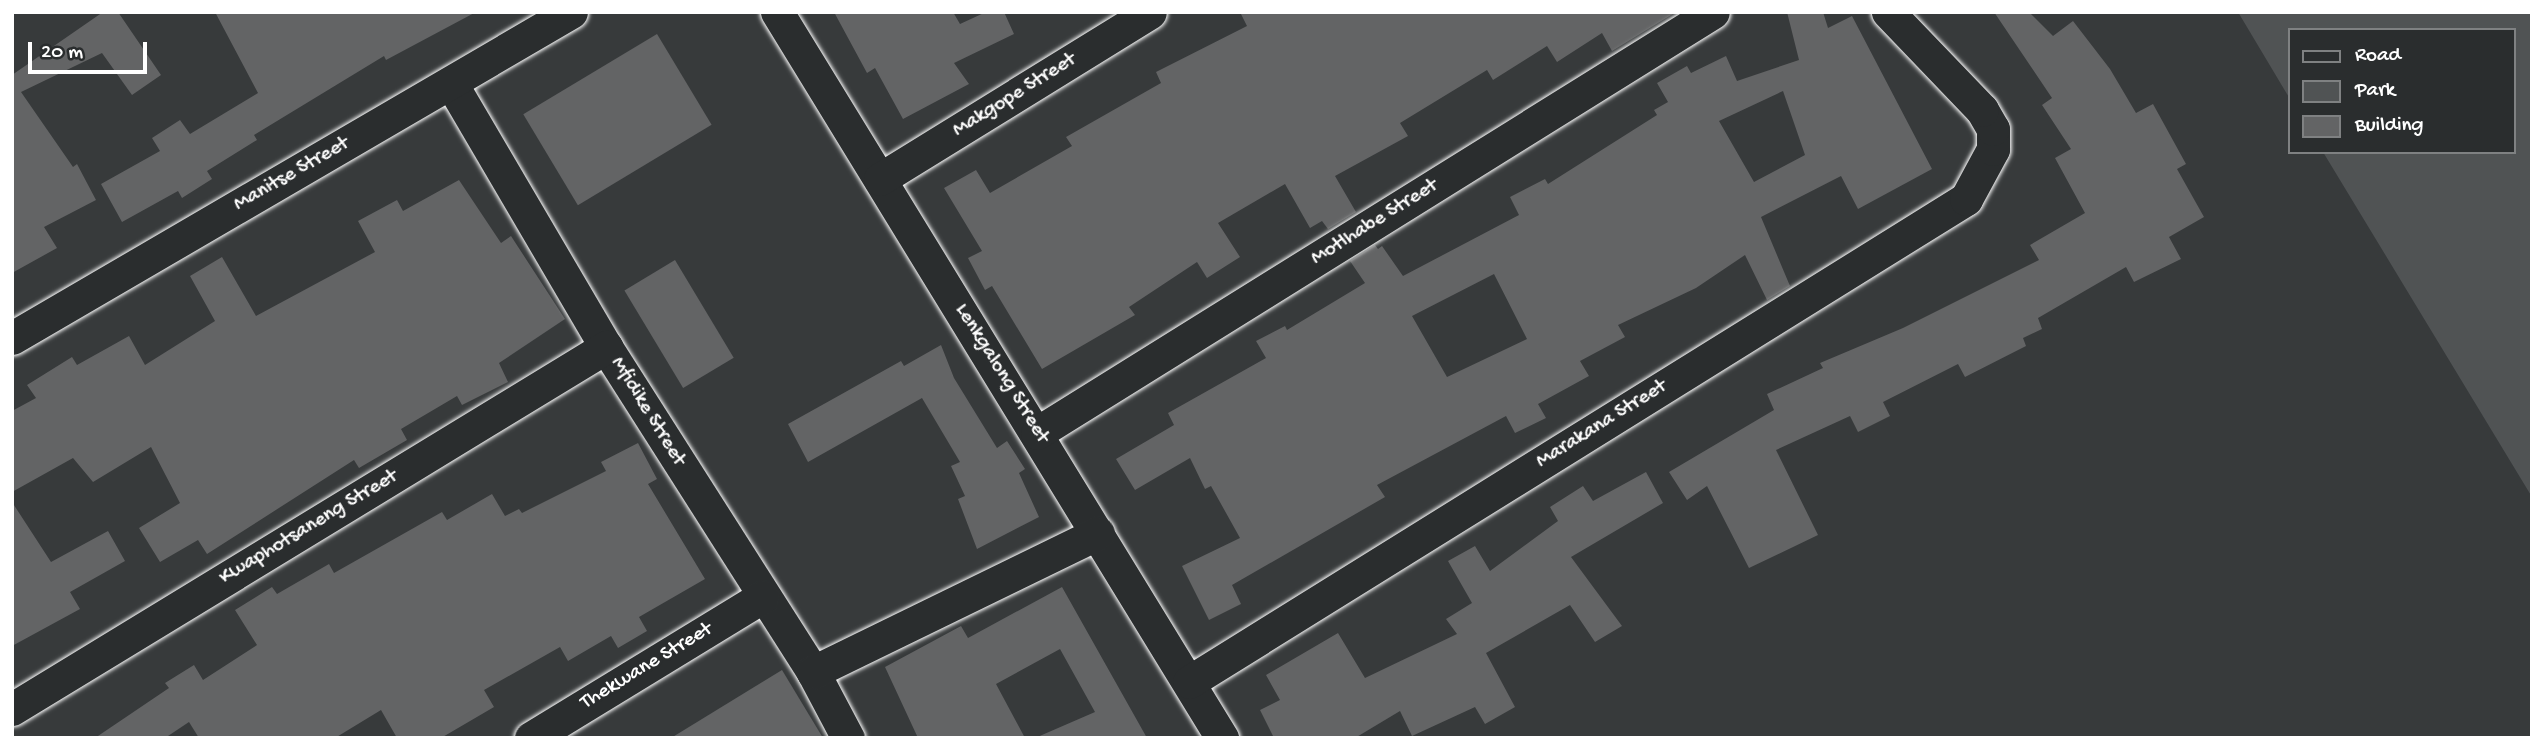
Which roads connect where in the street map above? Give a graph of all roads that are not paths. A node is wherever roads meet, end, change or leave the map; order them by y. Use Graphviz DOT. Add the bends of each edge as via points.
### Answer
graph roads {
  1 [pos="571,12"];
  2 [pos="777,12"];
  3 [pos="1150,12"];
  4 [pos="1713,12"];
  5 [pos="1888,12"];
  6 [pos="451,83"];
  7 [pos="880,179"];
  8 [pos="12,338"];
  9 [pos="606,347"];
  10 [pos="1037,433"];
  11 [pos="1098,533"];
  12 [pos="762,597"];
  13 [pos="813,672"];
  14 [pos="1188,682"];
  15 [pos="12,709"];
  16 [pos="531,738"];
  17 [pos="848,738"];
  18 [pos="1222,738"];
  1 -- 6 [label="street, Manitse Street"];
  2 -- 7 [label="street, Lenkgalong Street"];
  3 -- 7 [label="street, Makgope Street"];
  4 -- 10 [label="street, Motlhabe Street"];
  5 -- 14 [label="street, Marakana Street" via="1982,110 1993,129 1993,149 1966,199"];
  6 -- 8 [label="street, Manitse Street"];
  6 -- 9 [label="street, Mfidike Street"];
  7 -- 10 [label="street, Lenkgalong Street"];
  9 -- 12 [label="street, Mfidike Street"];
  9 -- 15 [label="street, Kwaphotsaneng Street"];
  10 -- 11 [label="street, Lenkgalong Street"];
  11 -- 13 [label="street"];
  11 -- 14 [label="street, Lenkgalong Street"];
  12 -- 13 [label="street, Mfidike Street"];
  12 -- 16 [label="street, Thekwane Street"];
  13 -- 17 [label="street, Mfidike Street"];
  14 -- 18 [label="street, Lenkgalong Street"];
}
